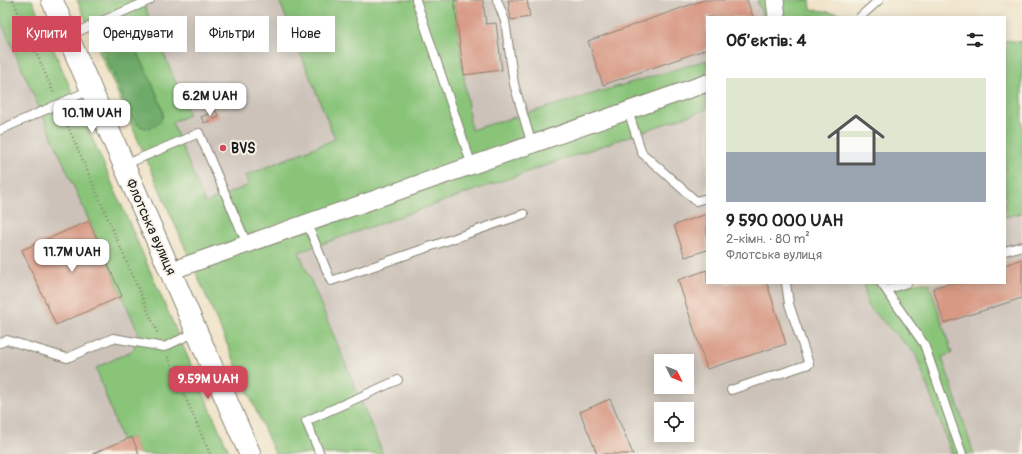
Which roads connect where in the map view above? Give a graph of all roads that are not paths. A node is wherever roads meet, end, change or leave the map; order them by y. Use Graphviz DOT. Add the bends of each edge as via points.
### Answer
graph roads {
  1 [pos="52,0"];
  2 [pos="150,0"];
  3 [pos="416,0"];
  4 [pos="497,0"];
  5 [pos="775,0"];
  6 [pos="879,0"];
  7 [pos="59,16"];
  8 [pos="777,16"];
  9 [pos="861,16"];
  10 [pos="81,30"];
  11 [pos="75,52"];
  12 [pos="706,83"];
  13 [pos="91,90"];
  14 [pos="628,111"];
  15 [pos="0,130"];
  16 [pos="532,145"];
  17 [pos="124,165"];
  18 [pos="472,166"];
  19 [pos="706,198"];
  20 [pos="524,214"];
  21 [pos="307,223"];
  22 [pos="247,244"];
  23 [pos="1022,246"];
  24 [pos="1006,252"];
  25 [pos="170,271"];
  26 [pos="786,284"];
  27 [pos="899,284"];
  28 [pos="883,286"];
  29 [pos="197,332"];
  30 [pos="0,343"];
  31 [pos="398,380"];
  32 [pos="731,390"];
  33 [pos="250,454"];
  34 [pos="320,454"];
  35 [pos="962,454"];
  1 -- 7 [label="street, Флотська вулиця"];
  2 -- 10 [label="lane"];
  3 -- 18 [label="lane"];
  4 -- 16 [label="lane" via="505,21 514,84"];
  5 -- 8 [label="street"];
  6 -- 9 [label="lane"];
  11 -- 13 [label="street, Флотська вулиця"];
  12 -- 14 [label="street"];
  13 -- 15 [label="lane"];
  13 -- 17 [label="street, Флотська вулиця"];
  14 -- 16 [label="street"];
  14 -- 19 [label="lane" via="642,153 696,201"];
  16 -- 18 [label="street"];
  17 -- 22 [label="lane" via="199,133"];
  17 -- 25 [label="street, Флотська вулиця"];
  18 -- 21 [label="street"];
  20 -- 21 [label="lane" via="332,281"];
  21 -- 22 [label="street"];
  22 -- 25 [label="street"];
  23 -- 24 [label="lane"];
  25 -- 29 [label="street, Флотська вулиця"];
  26 -- 32 [label="lane" via="789,304 809,364"];
  27 -- 28 [label="lane"];
  28 -- 35 [label="lane" via="924,344"];
  29 -- 30 [label="lane" via="164,347 113,338 67,358 7,340"];
  29 -- 33 [label="street, Флотська вулиця"];
  31 -- 34 [label="lane" via="306,421"];
}
